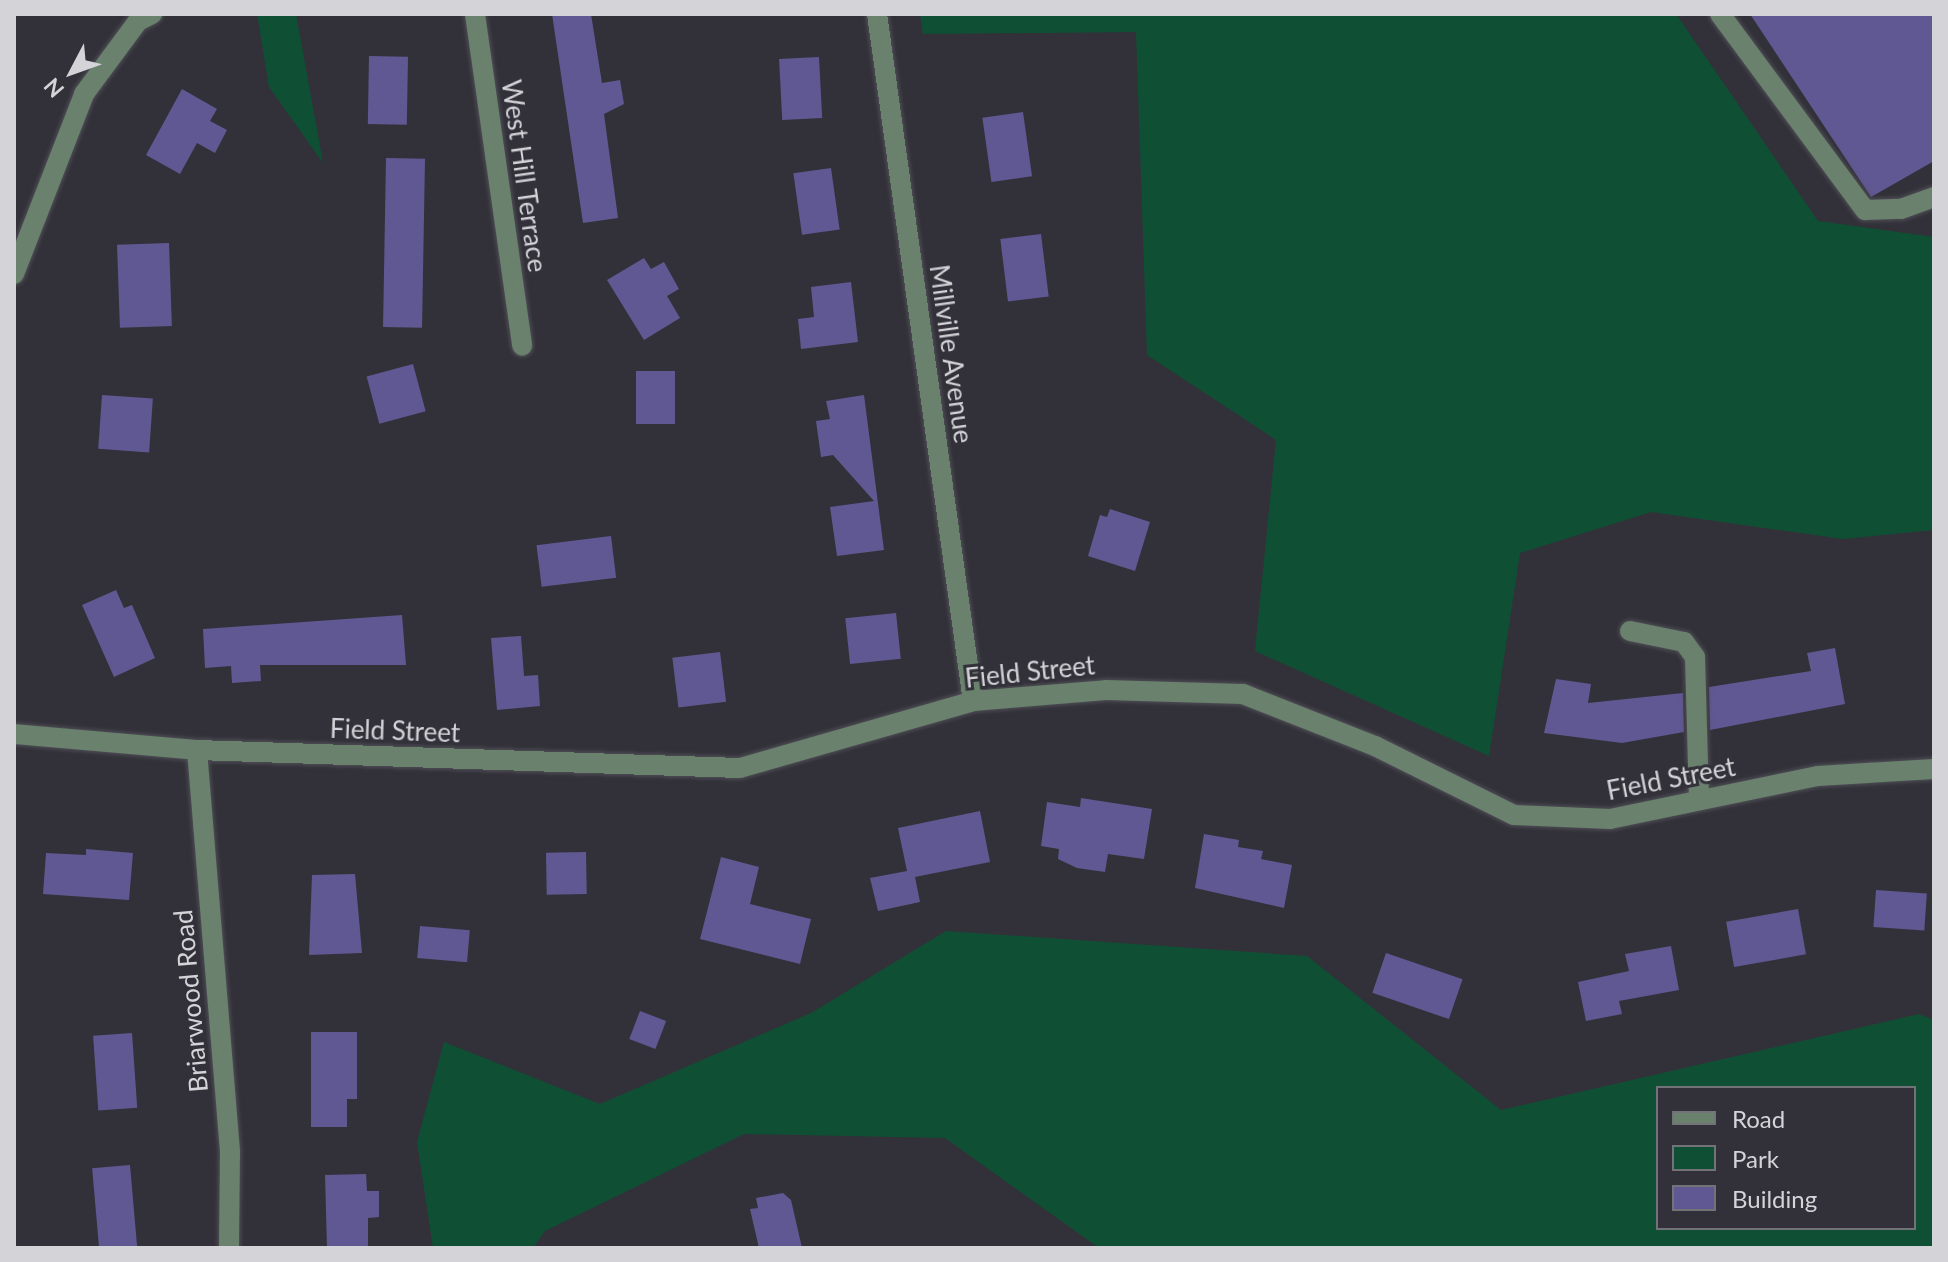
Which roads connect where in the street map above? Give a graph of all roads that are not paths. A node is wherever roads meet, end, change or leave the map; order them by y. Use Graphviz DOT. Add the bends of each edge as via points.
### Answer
graph roads {
  1 [pos="152,14"];
  2 [pos="475,14"];
  3 [pos="877,14"];
  4 [pos="1720,14"];
  5 [pos="1934,197"];
  6 [pos="14,274"];
  7 [pos="522,346"];
  8 [pos="1630,631"];
  9 [pos="973,701"];
  10 [pos="14,734"];
  11 [pos="197,750"];
  12 [pos="1934,769"];
  13 [pos="1699,800"];
  14 [pos="229,1248"];
  1 -- 6 [label="street" via="138,21 84,94"];
  2 -- 7 [label="street, West Hill Terrace"];
  3 -- 9 [label="street, Millville Avenue"];
  4 -- 5 [label="street" via="1865,210 1901,209"];
  8 -- 13 [label="street" via="1684,642 1695,657"];
  9 -- 11 [label="street, Field Street" via="740,768"];
  9 -- 13 [label="street, Field Street" via="1106,690 1243,694 1375,746 1514,815 1610,819"];
  10 -- 11 [label="street, Field Street"];
  11 -- 14 [label="street, Briarwood Road" via="230,1151"];
  12 -- 13 [label="street, Field Street" via="1818,776"];
}
